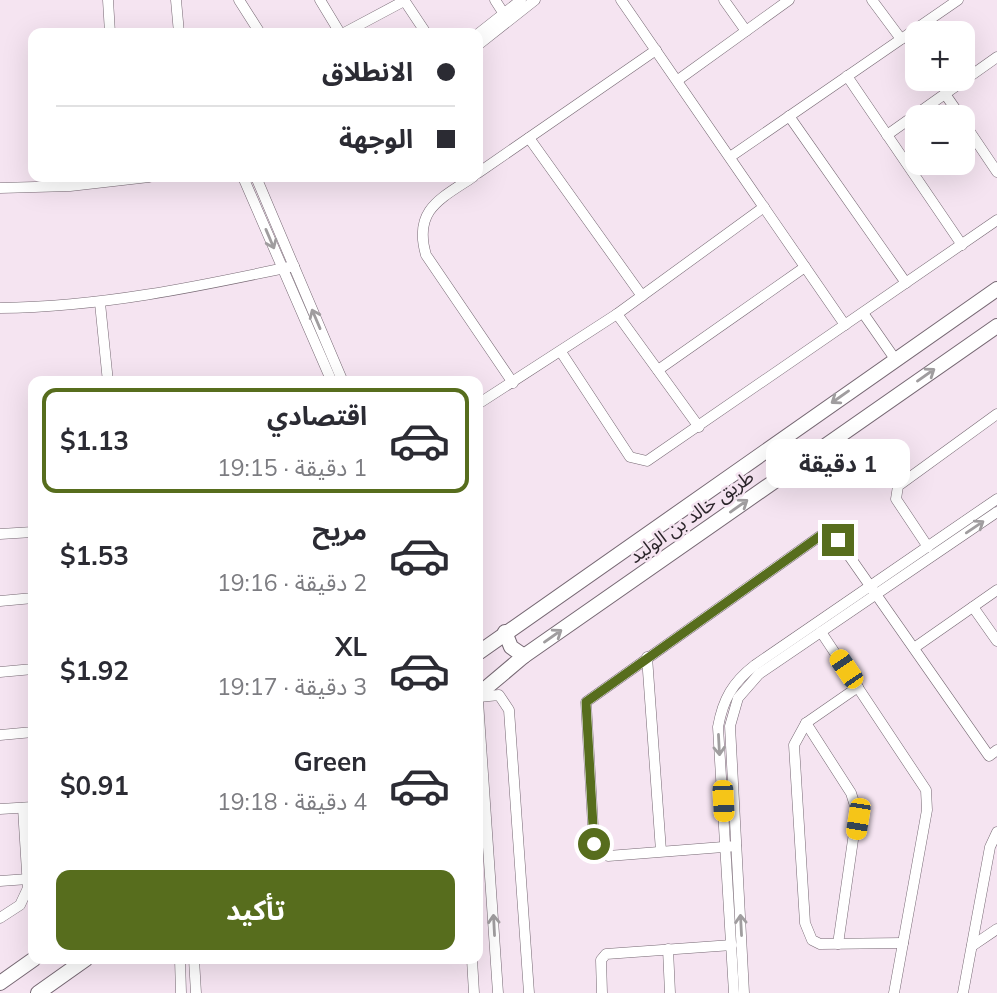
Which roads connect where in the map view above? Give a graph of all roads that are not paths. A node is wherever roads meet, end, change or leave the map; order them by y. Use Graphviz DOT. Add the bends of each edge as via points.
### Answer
graph roads {
  1 [pos="108,0"];
  2 [pos="176,0"];
  3 [pos="239,0"];
  4 [pos="320,0"];
  5 [pos="404,0"];
  6 [pos="495,0"];
  7 [pos="521,0"];
  8 [pos="535,0"];
  9 [pos="621,0"];
  10 [pos="724,0"];
  11 [pos="789,0"];
  12 [pos="872,0"];
  13 [pos="958,0"];
  14 [pos="504,14"];
  15 [pos="110,28"];
  16 [pos="179,28"];
  17 [pos="257,28"];
  18 [pos="339,28"];
  19 [pos="351,28"];
  20 [pos="423,28"];
  21 [pos="483,30"];
  22 [pos="746,31"];
  23 [pos="901,39"];
  24 [pos="483,41"];
  25 [pos="656,50"];
  26 [pos="997,57"];
  27 [pos="847,76"];
  28 [pos="678,80"];
  29 [pos="945,94"];
  30 [pos="952,105"];
  31 [pos="789,116"];
  32 [pos="887,135"];
  33 [pos="530,138"];
  34 [pos="975,139"];
  35 [pos="730,157"];
  36 [pos="483,170"];
  37 [pos="997,172"];
  38 [pos="28,181"];
  39 [pos="0,182"];
  40 [pos="105,182"];
  41 [pos="245,182"];
  42 [pos="258,182"];
  43 [pos="466,182"];
  44 [pos="0,188"];
  45 [pos="764,207"];
  46 [pos="997,220"];
  47 [pos="962,244"];
  48 [pos="805,267"];
  49 [pos="288,268"];
  50 [pos="906,283"];
  51 [pos="997,289"];
  52 [pos="642,296"];
  53 [pos="100,303"];
  54 [pos="0,308"];
  55 [pos="863,313"];
  56 [pos="617,314"];
  57 [pos="845,325"];
  58 [pos="997,326"];
  59 [pos="561,352"];
  60 [pos="895,359"];
  61 [pos="658,370"];
  62 [pos="107,376"];
  63 [pos="330,376"];
  64 [pos="339,376"];
  65 [pos="513,383"];
  66 [pos="483,401"];
  67 [pos="997,414"];
  68 [pos="699,427"];
  69 [pos="997,499"];
  70 [pos="997,512"];
  71 [pos="28,532"];
  72 [pos="0,534"];
  73 [pos="928,547"];
  74 [pos="912,564"];
  75 [pos="874,590"];
  76 [pos="997,590"];
  77 [pos="28,598"];
  78 [pos="0,601"];
  79 [pos="973,607"];
  80 [pos="505,632"];
  81 [pos="821,632"];
  82 [pos="997,641"];
  83 [pos="914,648"];
  84 [pos="483,649"];
  85 [pos="524,656"];
  86 [pos="647,657"];
  87 [pos="28,669"];
  88 [pos="0,672"];
  89 [pos="858,687"];
  90 [pos="483,692"];
  91 [pos="483,695"];
  92 [pos="806,723"];
  93 [pos="28,732"];
  94 [pos="0,735"];
  95 [pos="997,750"];
  96 [pos="483,758"];
  97 [pos="28,807"];
  98 [pos="0,809"];
  99 [pos="997,832"];
  100 [pos="731,847"];
  101 [pos="661,852"];
  102 [pos="28,879"];
  103 [pos="0,881"];
  104 [pos="28,890"];
  105 [pos="0,918"];
  106 [pos="997,929"];
  107 [pos="903,943"];
  108 [pos="838,944"];
  109 [pos="732,945"];
  110 [pos="972,946"];
  111 [pos="668,949"];
  112 [pos="28,963"];
  113 [pos="79,964"];
  114 [pos="180,964"];
  115 [pos="194,964"];
  116 [pos="472,964"];
  117 [pos="181,981"];
  118 [pos="195,981"];
  119 [pos="0,983"];
  120 [pos="38,993"];
  121 [pos="181,993"];
  122 [pos="196,993"];
  123 [pos="474,993"];
  124 [pos="498,993"];
  125 [pos="529,993"];
  126 [pos="602,993"];
  127 [pos="670,993"];
  128 [pos="734,993"];
  129 [pos="744,993"];
  130 [pos="894,993"];
  131 [pos="963,993"];
  1 -- 15 [label="street"];
  2 -- 16 [label="street"];
  3 -- 17 [label="street"];
  4 -- 18 [label="street"];
  5 -- 19 [label="street"];
  5 -- 20 [label="street"];
  6 -- 14 [label="street"];
  7 -- 14 [label="street"];
  8 -- 24 [label="street"];
  9 -- 25 [label="street"];
  10 -- 22 [label="street"];
  11 -- 22 [label="street"];
  12 -- 23 [label="street"];
  13 -- 23 [label="street"];
  14 -- 21 [label="street"];
  22 -- 28 [label="street"];
  23 -- 27 [label="street"];
  25 -- 28 [label="street"];
  25 -- 33 [label="street"];
  26 -- 29 [label="street"];
  27 -- 31 [label="street"];
  27 -- 32 [label="street"];
  28 -- 35 [label="street"];
  29 -- 30 [label="street"];
  29 -- 32 [label="street"];
  31 -- 35 [label="street"];
  31 -- 50 [label="street"];
  32 -- 47 [label="street"];
  33 -- 36 [label="street"];
  33 -- 52 [label="street"];
  34 -- 37 [label="street"];
  35 -- 45 [label="street"];
  38 -- 39 [label="street"];
  40 -- 44 [label="street"];
  41 -- 49 [label="street, one-way"];
  42 -- 49 [label="street"];
  43 -- 65 [label="street" via="432,206 423,221 421,238 426,256"];
  45 -- 48 [label="street"];
  45 -- 52 [label="street"];
  46 -- 47 [label="street"];
  47 -- 50 [label="street"];
  48 -- 57 [label="street"];
  48 -- 61 [label="street"];
  49 -- 53 [label="street"];
  49 -- 63 [label="street"];
  64 -- 49 [label="street, one-way"];
  50 -- 55 [label="street"];
  51 -- 60 [label="street, طريق خالد بن الوليد"];
  52 -- 56 [label="street"];
  53 -- 54 [label="street"];
  53 -- 62 [label="street"];
  55 -- 57 [label="street"];
  55 -- 60 [label="street"];
  56 -- 59 [label="street"];
  56 -- 61 [label="street"];
  57 -- 68 [label="street"];
  85 -- 58 [label="street, طريق خالد بن الوليد, one-way"];
  59 -- 65 [label="street"];
  59 -- 68 [label="street" via="629,457 653,459"];
  60 -- 80 [label="street, طريق خالد بن الوليد, one-way"];
  61 -- 68 [label="street"];
  65 -- 66 [label="street"];
  67 -- 73 [label="street" via="898,485 897,499"];
  69 -- 73 [label="street"];
  74 -- 70 [label="street, one-way"];
  71 -- 72 [label="street"];
  73 -- 74 [label="street"];
  74 -- 75 [label="street"];
  75 -- 81 [label="street"];
  75 -- 83 [label="street"];
  75 -- 86 [label="street" via="838,540 820,536"];
  75 -- 100 [label="street, one-way" via="755,666 729,692 719,727"];
  76 -- 79 [label="street"];
  77 -- 78 [label="street"];
  79 -- 82 [label="street"];
  79 -- 83 [label="street"];
  80 -- 84 [label="street, طريق خالد بن الوليد"];
  80 -- 85 [label="street" via="511,647"];
  81 -- 89 [label="street"];
  81 -- 100 [label="street" via="750,682 732,713"];
  83 -- 95 [label="street" via="989,756"];
  85 -- 90 [label="street, طريق خالد بن الوليد"];
  86 -- 101 [label="street"];
  86 -- 101 [label="street" via="586,702 588,776 597,852 608,856"];
  87 -- 88 [label="street"];
  89 -- 92 [label="street"];
  89 -- 107 [label="street" via="920,777 928,798"];
  91 -- 125 [label="street" via="499,695 509,710"];
  92 -- 108 [label="street" via="851,793 857,812"];
  92 -- 108 [label="street" via="794,745 805,923 812,940"];
  93 -- 94 [label="street"];
  124 -- 96 [label="street, one-way"];
  97 -- 98 [label="street"];
  97 -- 102 [label="street"];
  99 -- 110 [label="street" via="990,847"];
  100 -- 101 [label="street"];
  100 -- 109 [label="street"];
  129 -- 100 [label="street, one-way"];
  102 -- 103 [label="street"];
  104 -- 105 [label="street" via="20,905"];
  106 -- 110 [label="street"];
  107 -- 108 [label="street"];
  107 -- 130 [label="street"];
  109 -- 111 [label="street"];
  109 -- 128 [label="street"];
  110 -- 131 [label="street"];
  111 -- 126 [label="street" via="603,956"];
  111 -- 127 [label="street"];
  112 -- 119 [label="street"];
  113 -- 120 [label="street"];
  114 -- 117 [label="street"];
  115 -- 118 [label="street"];
  116 -- 123 [label="street"];
  117 -- 118 [label="street"];
  117 -- 121 [label="street"];
  118 -- 122 [label="street"];
}
